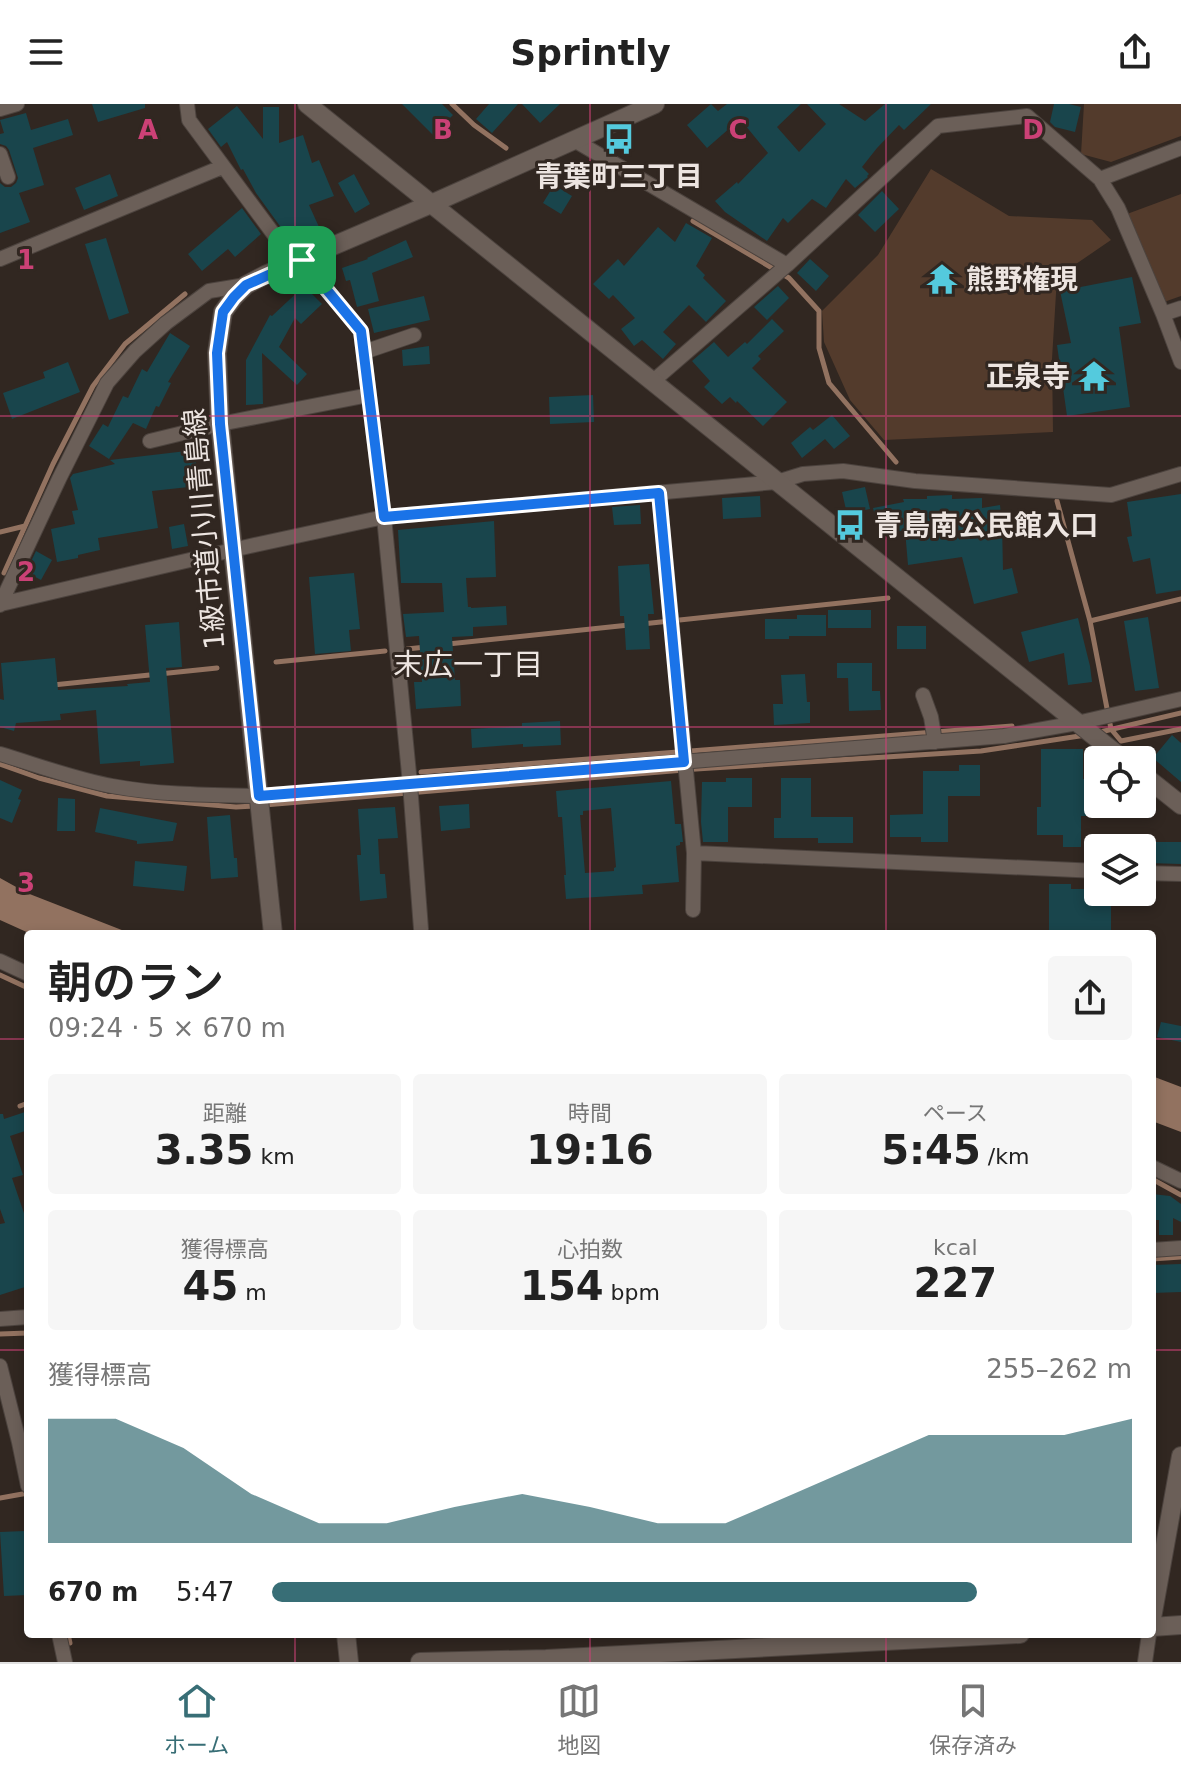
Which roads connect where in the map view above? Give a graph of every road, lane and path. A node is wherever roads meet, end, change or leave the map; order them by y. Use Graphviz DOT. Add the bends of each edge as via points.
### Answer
graph roads {
  1 [pos="17,104"];
  2 [pos="187,104"];
  3 [pos="307,104"];
  4 [pos="655,104"];
  5 [pos="0,109"];
  6 [pos="1027,110"];
  7 [pos="574,140"];
  8 [pos="1181,148"];
  9 [pos="0,154"];
  10 [pos="222,167"];
  11 [pos="8,177"];
  12 [pos="1100,179"];
  13 [pos="431,204"];
  14 [pos="0,259"];
  15 [pos="298,262"];
  16 [pos="787,265"];
  17 [pos="246,285"];
  18 [pos="1181,308"];
  19 [pos="1163,314"];
  20 [pos="414,335"];
  21 [pos="364,352"];
  22 [pos="1181,362"];
  23 [pos="652,382"];
  24 [pos="369,395"];
  25 [pos="220,424"];
  26 [pos="150,441"];
  27 [pos="1181,474"];
  28 [pos="777,482"];
  29 [pos="659,493"];
  30 [pos="384,517"];
  31 [pos="233,550"];
  32 [pos="0,605"];
  33 [pos="923,695"];
  34 [pos="1181,699"];
  35 [pos="1077,723"];
  36 [pos="935,742"];
  37 [pos="1106,746"];
  38 [pos="0,754"];
  39 [pos="684,766"];
  40 [pos="1156,785"];
  41 [pos="410,791"];
  42 [pos="259,796"];
  43 [pos="1181,805"];
  44 [pos="694,853"];
  45 [pos="1084,870"];
  46 [pos="1156,873"];
  47 [pos="1181,874"];
  48 [pos="693,910"];
  49 [pos="421,929"];
  50 [pos="273,930"];
  51 [pos="0,961"];
  52 [pos="24,972"];
  53 [pos="1156,1169"];
  54 [pos="1181,1181"];
  55 [pos="1181,1248"];
  56 [pos="1156,1250"];
  57 [pos="24,1317"];
  58 [pos="0,1319"];
  59 [pos="0,1366"];
  60 [pos="1181,1456"];
  61 [pos="24,1466"];
  62 [pos="1156,1596"];
  63 [pos="1181,1625"];
  64 [pos="1156,1627"];
  65 [pos="60,1638"];
  66 [pos="346,1638"];
  67 [pos="947,1638"];
  68 [pos="1148,1638"];
  69 [pos="547,1660"];
  70 [pos="65,1662"];
  71 [pos="349,1662"];
  72 [pos="420,1662"];
  73 [pos="1145,1662"];
  1 -- 5 [label="street"];
  2 -- 10 [label="street" via="189,120"];
  3 -- 13 [label="street"];
  4 -- 7 [label="street, 1級市道小川青島線"];
  6 -- 12 [label="street"];
  6 -- 16 [label="street" via="938,126"];
  7 -- 13 [label="street, 1級市道小川青島線"];
  7 -- 16 [label="street"];
  8 -- 12 [label="street"];
  9 -- 11 [label="street"];
  10 -- 14 [label="street"];
  10 -- 15 [label="street"];
  12 -- 19 [label="street" via="1118,208"];
  13 -- 15 [label="street, 1級市道小川青島線"];
  13 -- 23 [label="street"];
  15 -- 17 [label="street, 1級市道小川青島線"];
  15 -- 21 [label="street" via="361,331"];
  16 -- 23 [label="street"];
  17 -- 25 [label="street, 1級市道小川青島線" via="223,312 217,353"];
  17 -- 32 [label="street" via="209,291 166,323 107,383"];
  18 -- 19 [label="street"];
  19 -- 22 [label="street"];
  20 -- 21 [label="street"];
  21 -- 24 [label="street"];
  23 -- 28 [label="street"];
  24 -- 25 [label="street"];
  24 -- 30 [label="street"];
  25 -- 26 [label="street"];
  25 -- 31 [label="street, 1級市道小川青島線"];
  27 -- 28 [label="street" via="1111,495 843,471"];
  28 -- 29 [label="street"];
  28 -- 35 [label="street"];
  29 -- 30 [label="street"];
  29 -- 39 [label="street"];
  30 -- 31 [label="street"];
  30 -- 41 [label="street"];
  31 -- 32 [label="street"];
  31 -- 42 [label="street, 1級市道小川青島線"];
  33 -- 36 [label="street"];
  34 -- 35 [label="street"];
  35 -- 36 [label="street"];
  35 -- 37 [label="street"];
  36 -- 39 [label="street"];
  38 -- 42 [label="street" via="158,793"];
  39 -- 41 [label="street"];
  39 -- 44 [label="street"];
  40 -- 43 [label="street"];
  41 -- 42 [label="street"];
  41 -- 49 [label="street"];
  42 -- 50 [label="street, 1級市道小川青島線"];
  44 -- 45 [label="street"];
  44 -- 48 [label="street"];
  46 -- 47 [label="street"];
  51 -- 52 [label="street"];
  53 -- 54 [label="street"];
  55 -- 56 [label="street"];
  57 -- 58 [label="street"];
  59 -- 61 [label="street"];
  60 -- 62 [label="street"];
  63 -- 64 [label="street"];
  65 -- 70 [label="street"];
  66 -- 71 [label="street"];
  67 -- 69 [label="street"];
  68 -- 73 [label="street"];
  69 -- 72 [label="street"];
}
